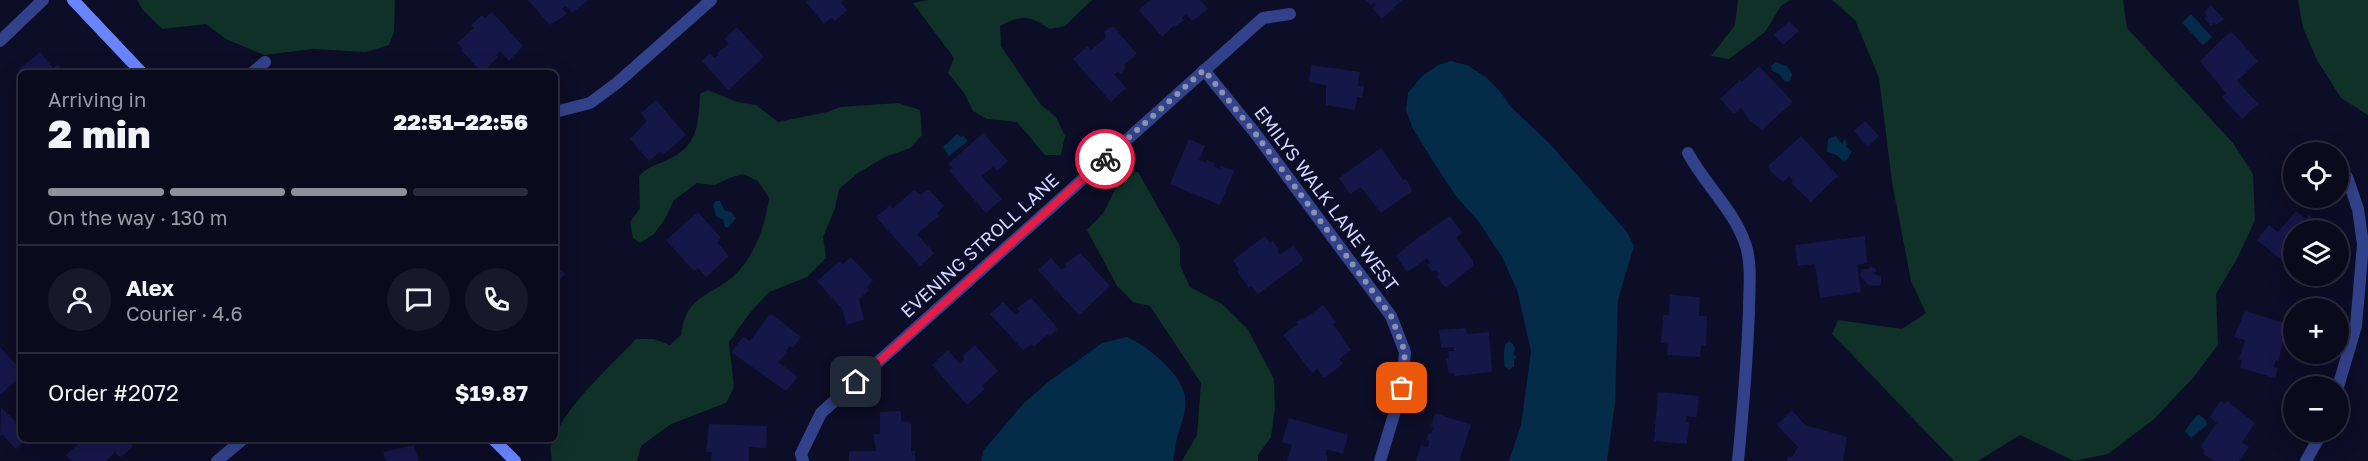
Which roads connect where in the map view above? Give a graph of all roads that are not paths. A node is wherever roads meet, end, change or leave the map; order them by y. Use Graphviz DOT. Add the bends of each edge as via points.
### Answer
graph roads {
  1 [pos="43,0"];
  2 [pos="73,0"];
  3 [pos="711,0"];
  4 [pos="1290,14"];
  5 [pos="0,41"];
  6 [pos="265,62"];
  7 [pos="139,70"];
  8 [pos="256,70"];
  9 [pos="1204,70"];
  10 [pos="558,111"];
  11 [pos="1688,153"];
  12 [pos="2349,183"];
  13 [pos="2341,376"];
  14 [pos="240,442"];
  15 [pos="496,442"];
  16 [pos="2316,442"];
  17 [pos="217,461"];
  18 [pos="515,461"];
  19 [pos="802,461"];
  20 [pos="1380,461"];
  21 [pos="1738,461"];
  22 [pos="2306,461"];
  1 -- 5 [label="street"];
  2 -- 7 [label="street"];
  3 -- 10 [label="street" via="617,84 590,103"];
  4 -- 9 [label="street, EVENING STROLL LANE" via="1263,18"];
  6 -- 8 [label="street"];
  9 -- 19 [label="street, EVENING STROLL LANE" via="821,413 801,454"];
  9 -- 20 [label="street, EMILYS WALK LANE WEST" via="1391,316 1405,352 1402,388"];
  11 -- 21 [label="street" via="1730,213 1746,247 1750,277"];
  12 -- 13 [label="street" via="2363,244 2356,326"];
  14 -- 17 [label="street"];
  15 -- 18 [label="street"];
  16 -- 22 [label="street"];
}
